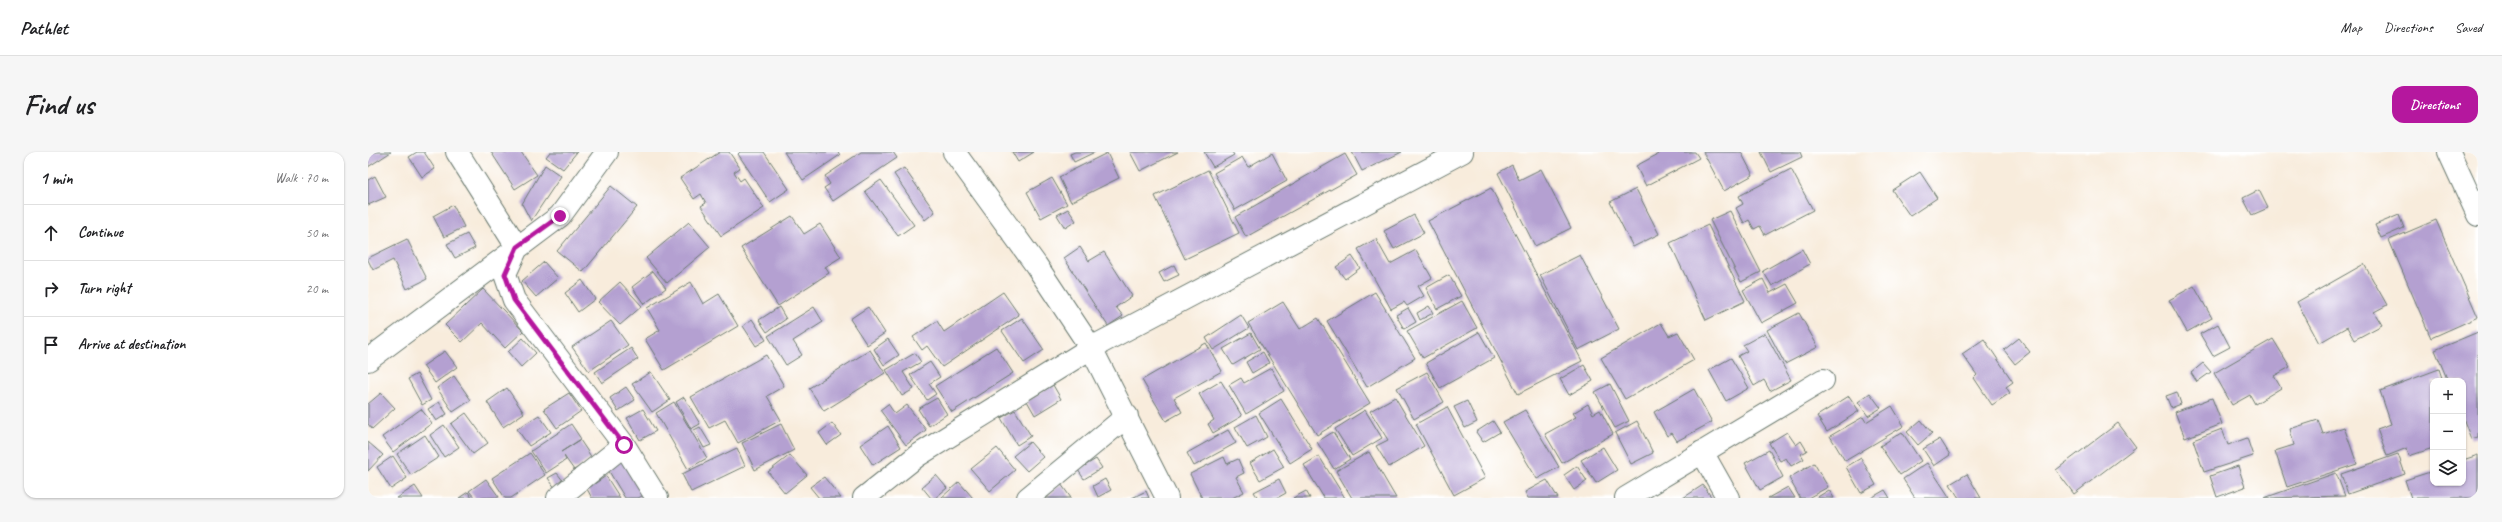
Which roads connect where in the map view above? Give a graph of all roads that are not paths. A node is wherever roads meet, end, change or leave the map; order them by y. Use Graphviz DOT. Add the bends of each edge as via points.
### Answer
graph roads {
  1 [pos="457,152"];
  2 [pos="607,152"];
  3 [pos="954,152"];
  4 [pos="1462,152"];
  5 [pos="2449,152"];
  6 [pos="2478,215"];
  7 [pos="517,247"];
  8 [pos="1091,348"];
  9 [pos="368,360"];
  10 [pos="1822,380"];
  11 [pos="1127,416"];
  12 [pos="624,445"];
  13 [pos="1702,452"];
  14 [pos="558,498"];
  15 [pos="657,498"];
  16 [pos="864,498"];
  17 [pos="1028,498"];
  18 [pos="1167,498"];
  19 [pos="1626,498"];
  20 [pos="1728,498"];
  1 -- 7 [label="main road"];
  2 -- 7 [label="main road" via="560,216"];
  3 -- 8 [label="main road" via="1036,265"];
  4 -- 8 [label="main road"];
  5 -- 6 [label="main road"];
  7 -- 9 [label="main road"];
  7 -- 12 [label="main road" via="505,274 514,300"];
  8 -- 11 [label="main road"];
  8 -- 16 [label="main road" via="918,456"];
  10 -- 13 [label="main road"];
  11 -- 17 [label="main road"];
  11 -- 18 [label="main road"];
  12 -- 14 [label="main road"];
  12 -- 15 [label="main road"];
  13 -- 19 [label="main road"];
  13 -- 20 [label="main road"];
}
